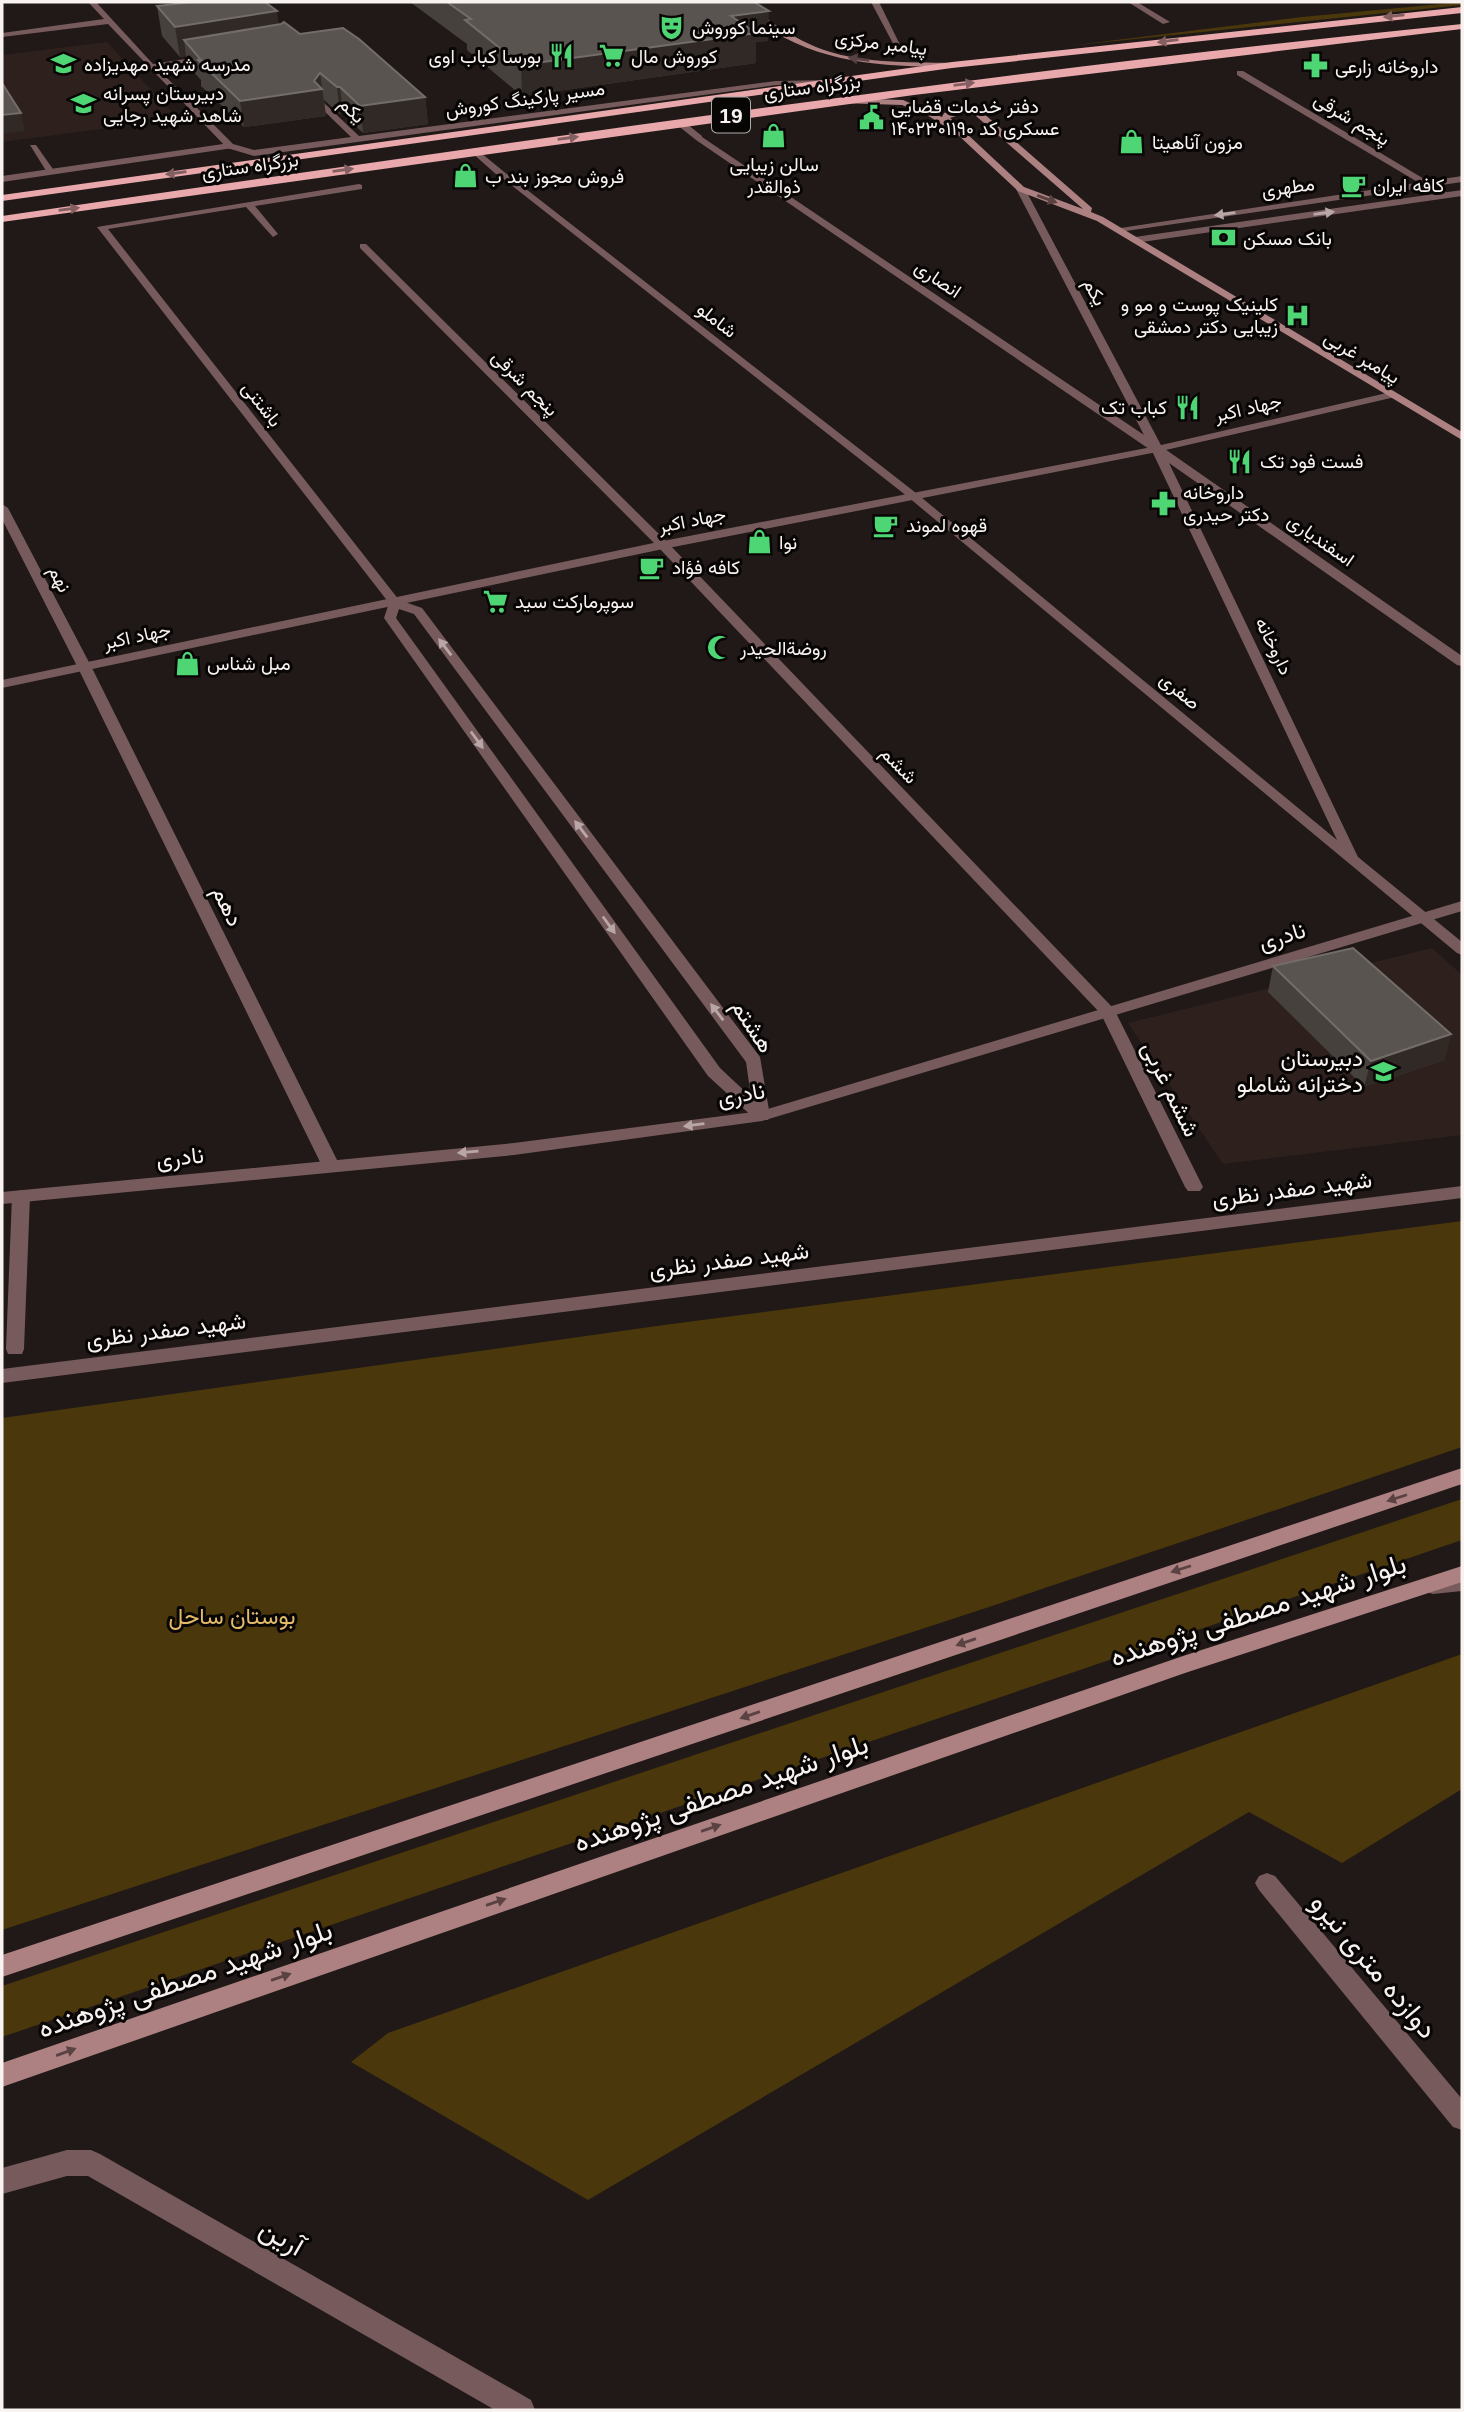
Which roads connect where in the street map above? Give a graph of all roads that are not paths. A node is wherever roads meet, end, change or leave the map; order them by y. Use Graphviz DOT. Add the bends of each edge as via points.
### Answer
graph roads {
  1 [pos="92,2"];
  2 [pos="737,2"];
  3 [pos="875,2"];
  4 [pos="1132,2"];
  5 [pos="1462,10"];
  6 [pos="110,21"];
  7 [pos="1166,22"];
  8 [pos="1462,26"];
  9 [pos="1177,29"];
  10 [pos="1156,32"];
  11 [pos="2,34"];
  12 [pos="1462,34"];
  13 [pos="1134,35"];
  14 [pos="1298,45"];
  15 [pos="901,51"];
  16 [pos="218,55"];
  17 [pos="1043,55"];
  18 [pos="952,65"];
  19 [pos="153,66"];
  20 [pos="1240,73"];
  21 [pos="827,82"];
  22 [pos="839,101"];
  23 [pos="323,105"];
  24 [pos="679,122"];
  25 [pos="960,132"];
  26 [pos="357,139"];
  27 [pos="230,146"];
  28 [pos="33,147"];
  29 [pos="475,151"];
  30 [pos="51,172"];
  31 [pos="2,179"];
  32 [pos="1462,179"];
  33 [pos="1427,184"];
  34 [pos="359,187"];
  35 [pos="1021,189"];
  36 [pos="1462,193"];
  37 [pos="1446,195"];
  38 [pos="2,198"];
  39 [pos="1462,203"];
  40 [pos="249,205"];
  41 [pos="2,219"];
  42 [pos="1100,219"];
  43 [pos="1119,229"];
  44 [pos="273,234"];
  45 [pos="1135,240"];
  46 [pos="363,247"];
  47 [pos="1391,395"];
  48 [pos="1462,438"];
  49 [pos="1157,449"];
  50 [pos="912,495"];
  51 [pos="2,508"];
  52 [pos="663,545"];
  53 [pos="395,603"];
  54 [pos="1462,662"];
  55 [pos="84,666"];
  56 [pos="2,684"];
  57 [pos="1355,861"];
  58 [pos="1462,906"];
  59 [pos="1424,917"];
  60 [pos="1462,950"];
  61 [pos="1108,1012"];
  62 [pos="762,1116"];
  63 [pos="331,1166"];
  64 [pos="1194,1186"];
  65 [pos="1462,1192"];
  66 [pos="21,1196"];
  67 [pos="2,1198"];
  68 [pos="15,1349"];
  69 [pos="2,1376"];
  70 [pos="1462,1476"];
  71 [pos="1462,1574"];
  72 [pos="1462,1583"];
  73 [pos="1426,1586"];
  74 [pos="1267,1883"];
  75 [pos="2,1966"];
  76 [pos="2,2075"];
  77 [pos="1462,2118"];
  78 [pos="2,2181"];
  79 [pos="521,2410"];
  1 -- 6 [label="street"];
  18 -- 2 [label="main road, پیامبر مرکزی, one-way" via="833,55 800,41"];
  3 -- 15 [label="street"];
  4 -- 7 [label="street"];
  5 -- 17 [label="highway, بزرگراه ستاری / 19, one-way"];
  6 -- 11 [label="street"];
  6 -- 19 [label="street"];
  8 -- 14 [label="highway, بزرگراه ستاری / 19"];
  9 -- 10 [label="highway"];
  12 -- 14 [label="highway"];
  13 -- 17 [label="highway" via="1060,45"];
  22 -- 14 [label="highway, بزرگراه ستاری / 19, one-way"];
  16 -- 19 [label="street"];
  17 -- 18 [label="highway, بزرگراه ستاری / 19"];
  18 -- 21 [label="highway, بزرگراه ستاری / 19"];
  19 -- 27 [label="street"];
  20 -- 33 [label="street, پنجم شرقی"];
  21 -- 26 [label="street, مسیر پارکینگ کوروش" via="776,83"];
  21 -- 38 [label="highway, بزرگراه ستاری / 19, one-way"];
  22 -- 24 [label="highway, بزرگراه ستاری / 19"];
  22 -- 25 [label="main road, پیامبر غربی" via="916,106"];
  23 -- 26 [label="street, یکم"];
  29 -- 24 [label="highway, بزرگراه ستاری / 19, one-way"];
  24 -- 49 [label="street, انصاری"];
  25 -- 35 [label="main road, پیامبر غربی"];
  25 -- 42 [label="main road, پیامبر غربی" via="947,115 962,111 979,114"];
  26 -- 27 [label="street, مسیر پارکینگ کوروش" via="254,153"];
  27 -- 30 [label="street, مسیر پارکینگ کوروش"];
  28 -- 30 [label="street"];
  41 -- 29 [label="highway, بزرگراه ستاری / 19, one-way"];
  29 -- 50 [label="street, شاملو"];
  30 -- 31 [label="street, مسیر پارکینگ کوروش"];
  32 -- 33 [label="street, مطهری"];
  33 -- 37 [label="street, پنجم شرقی"];
  33 -- 43 [label="street, مطهری, one-way"];
  34 -- 40 [label="street"];
  35 -- 42 [label="main road, پیامبر غربی, one-way"];
  35 -- 49 [label="street, یکم"];
  36 -- 37 [label="street, مطهری"];
  37 -- 39 [label="street, پنجم شرقی"];
  45 -- 37 [label="street, مطهری, one-way"];
  40 -- 44 [label="street"];
  40 -- 53 [label="street, باشتنی" via="102,227"];
  42 -- 43 [label="main road, پیامبر غربی"];
  43 -- 45 [label="main road, پیامبر غربی"];
  45 -- 47 [label="main road, پیامبر غربی"];
  46 -- 52 [label="street, پنجم شرقی"];
  47 -- 48 [label="main road, پیامبر غربی"];
  47 -- 49 [label="street, جهاد اکبر"];
  49 -- 50 [label="street, جهاد اکبر"];
  49 -- 54 [label="street, اسفندیاری"];
  49 -- 57 [label="street, داروخانه"];
  50 -- 52 [label="street, جهاد اکبر"];
  50 -- 57 [label="street, صفری"];
  51 -- 55 [label="street, نهم"];
  52 -- 53 [label="street, جهاد اکبر"];
  52 -- 61 [label="street, ششم"];
  53 -- 55 [label="street, جهاد اکبر"];
  53 -- 62 [label="street, one-way" via="390,618 705,1061"];
  62 -- 53 [label="street, هشتم, one-way" via="754,1060 418,611"];
  55 -- 56 [label="street, جهاد اکبر"];
  55 -- 63 [label="street, دهم"];
  57 -- 59 [label="street, صفری"];
  58 -- 59 [label="street, نادری"];
  59 -- 60 [label="street, صفری"];
  59 -- 61 [label="street, نادری"];
  61 -- 62 [label="street, نادری"];
  61 -- 64 [label="street, ششم غربی"];
  62 -- 63 [label="street, نادری, one-way" via="514,1149"];
  63 -- 66 [label="street, نادری"];
  65 -- 69 [label="street, شهید صفدر نظری"];
  66 -- 67 [label="street, نادری"];
  66 -- 68 [label="street"];
  70 -- 75 [label="main road, one-way"];
  71 -- 73 [label="main road, بلوار شهید مصطفی پژوهنده"];
  72 -- 73 [label="street"];
  76 -- 73 [label="main road, بلوار شهید مصطفی پژوهنده, one-way" via="1170,1670"];
  74 -- 77 [label="street, دوازده متری نیرو"];
  78 -- 79 [label="street, آرین" via="67,2162 91,2163"];
}
